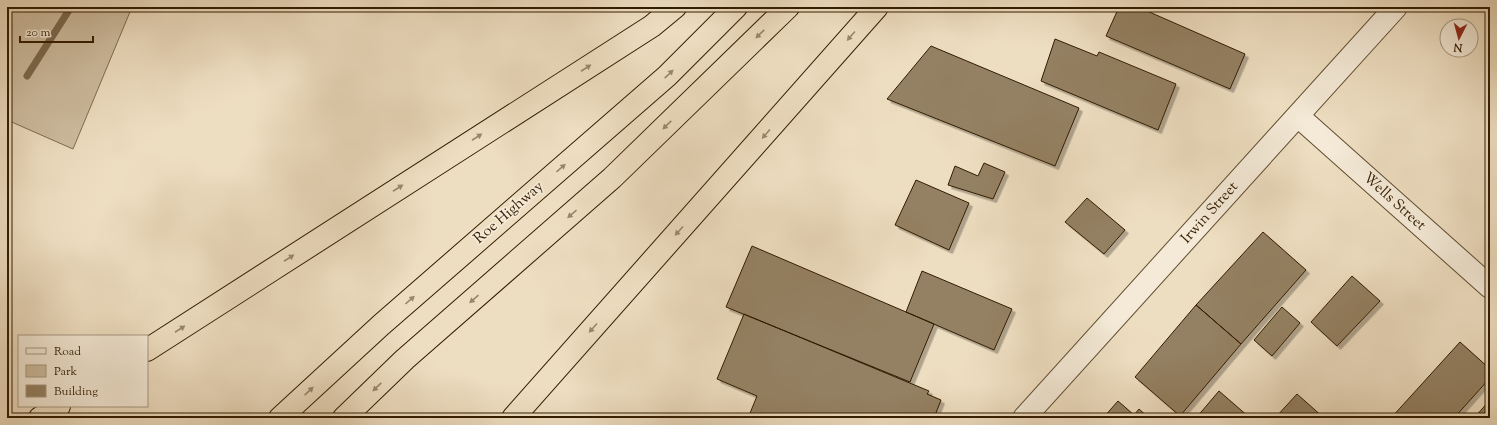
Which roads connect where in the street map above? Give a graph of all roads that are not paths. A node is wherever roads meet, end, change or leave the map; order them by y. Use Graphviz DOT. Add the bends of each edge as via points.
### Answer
graph roads {
  1 [pos="675,7"];
  2 [pos="736,7"];
  3 [pos="788,7"];
  4 [pos="877,7"];
  5 [pos="1396,7"];
  6 [pos="1298,116"];
  7 [pos="1490,287"];
  8 [pos="148,349"];
  9 [pos="57,407"];
  10 [pos="40,418"];
  11 [pos="280,418"];
  12 [pos="344,418"];
  13 [pos="513,418"];
  14 [pos="1024,418"];
  8 -- 1 [label="highway, one-way" via="652,26"];
  11 -- 2 [label="highway, Roe Highway, one-way" via="381,325 667,76"];
  3 -- 12 [label="highway, one-way" via="612,178 405,360"];
  4 -- 13 [label="highway, one-way"];
  5 -- 6 [label="street, Irwin Street"];
  6 -- 7 [label="street, Wells Street"];
  6 -- 14 [label="street, Irwin Street"];
  9 -- 10 [label="highway"];
}
